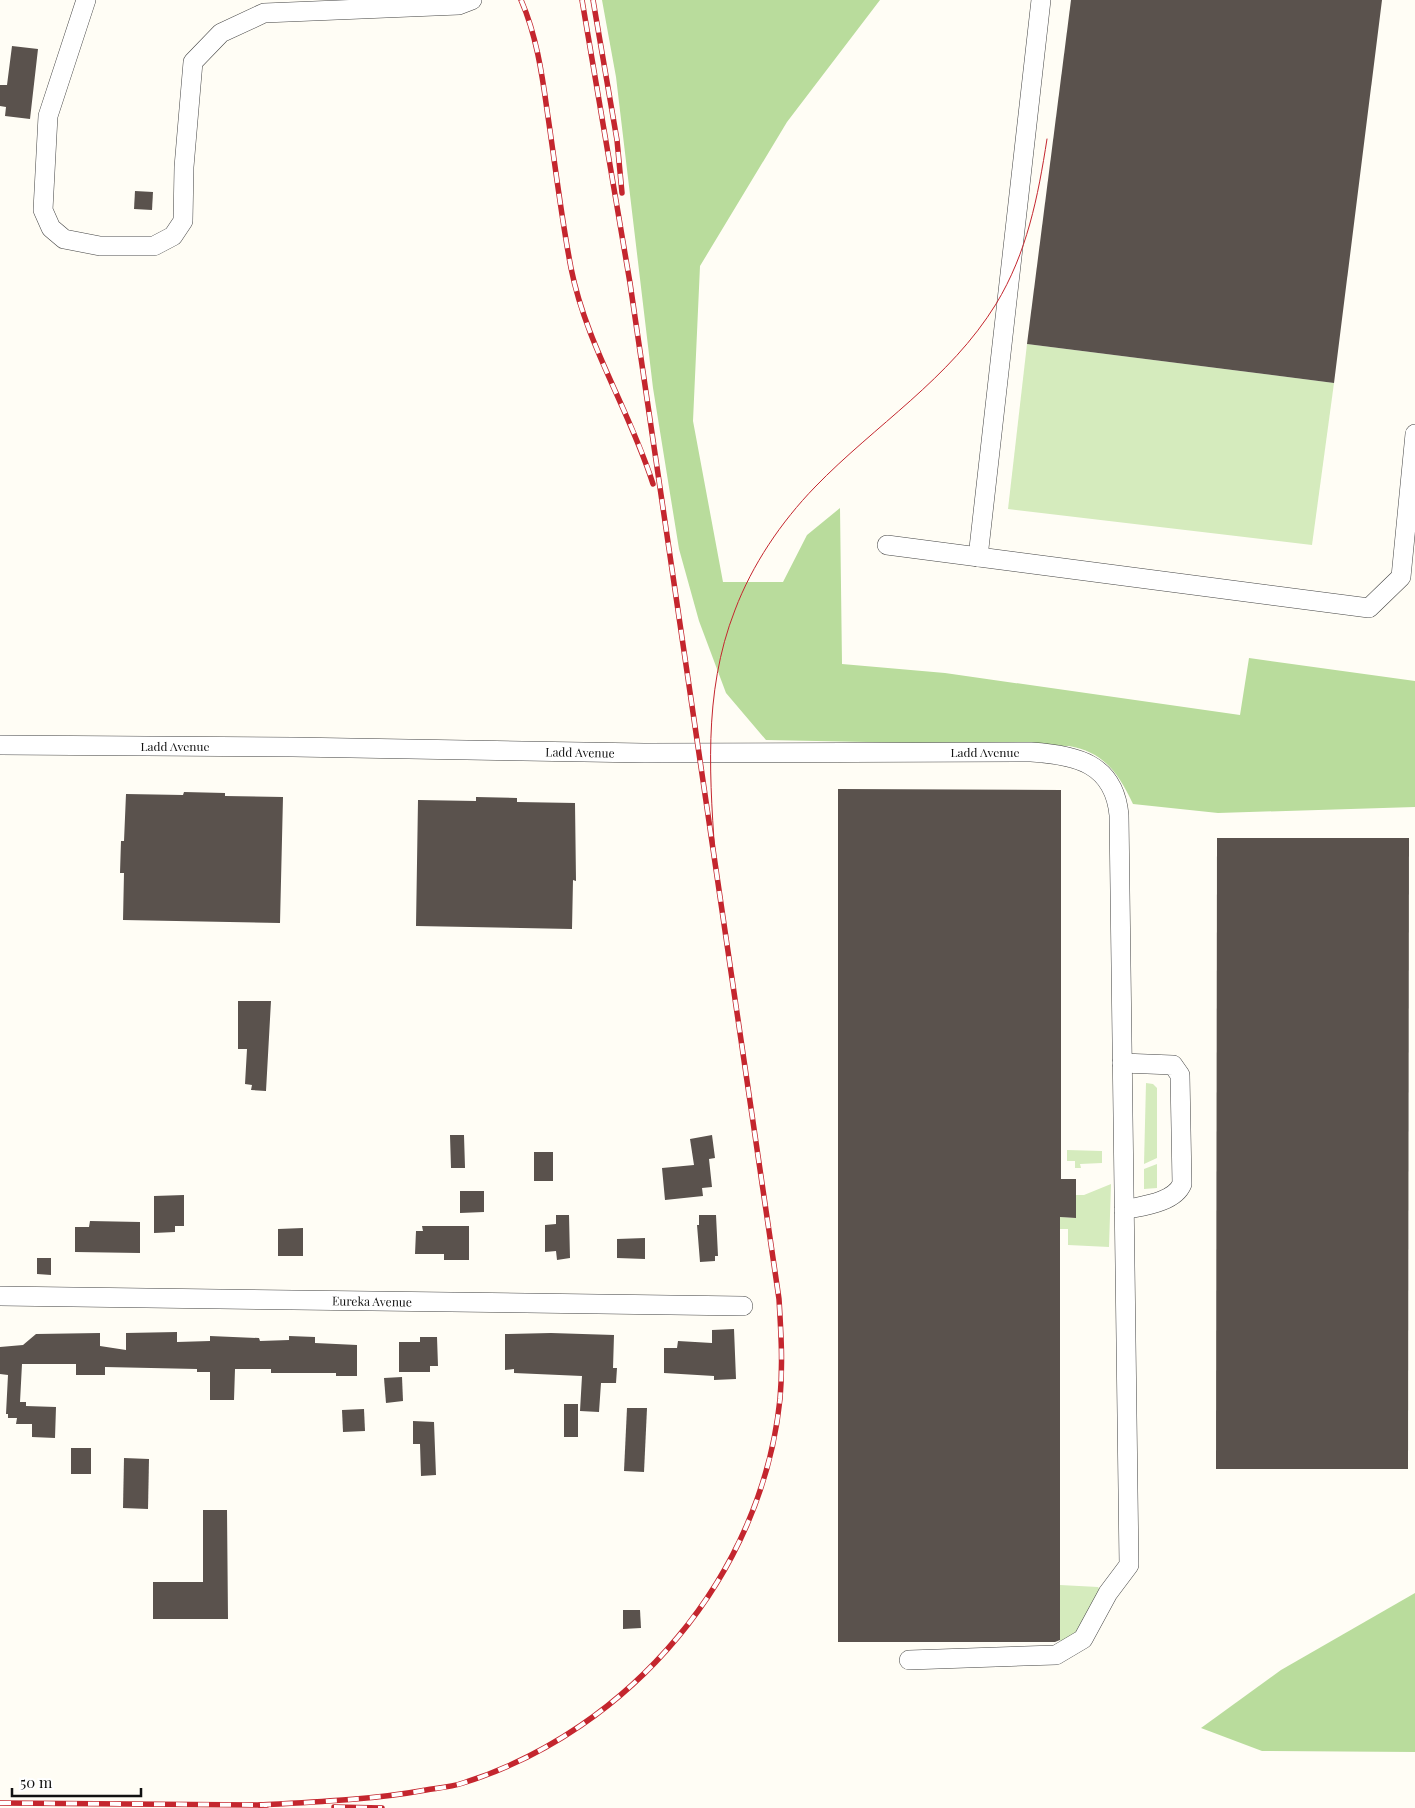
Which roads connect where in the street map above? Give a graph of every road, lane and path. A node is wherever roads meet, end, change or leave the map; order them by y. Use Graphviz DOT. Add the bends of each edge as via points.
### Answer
graph roads {
  1 [pos="86,0"];
  2 [pos="472,0"];
  3 [pos="1041,0"];
  4 [pos="1415,434"];
  5 [pos="887,545"];
  6 [pos="978,557"];
  7 [pos="0,745"];
  8 [pos="1122,1063"];
  9 [pos="1124,1210"];
  10 [pos="0,1296"];
  11 [pos="743,1306"];
  12 [pos="909,1660"];
  1 -- 2 [label="street" via="48,116 43,210 52,228 64,239 100,246 154,246 173,236 182,221 193,62 221,33 264,13 459,6"];
  3 -- 6 [label="street"];
  4 -- 6 [label="street" via="1401,577 1369,608"];
  5 -- 6 [label="street"];
  7 -- 8 [label="street, Ladd Avenue" via="644,754 1063,754 1084,761 1105,777 1118,803"];
  8 -- 9 [label="street, Ladd Avenue"];
  8 -- 9 [label="street" via="1173,1066 1180,1075 1182,1184 1177,1193 1160,1201"];
  9 -- 12 [label="street, Ladd Avenue" via="1129,1565 1108,1593 1083,1639 1056,1655"];
  10 -- 11 [label="street, Eureka Avenue"];
}
